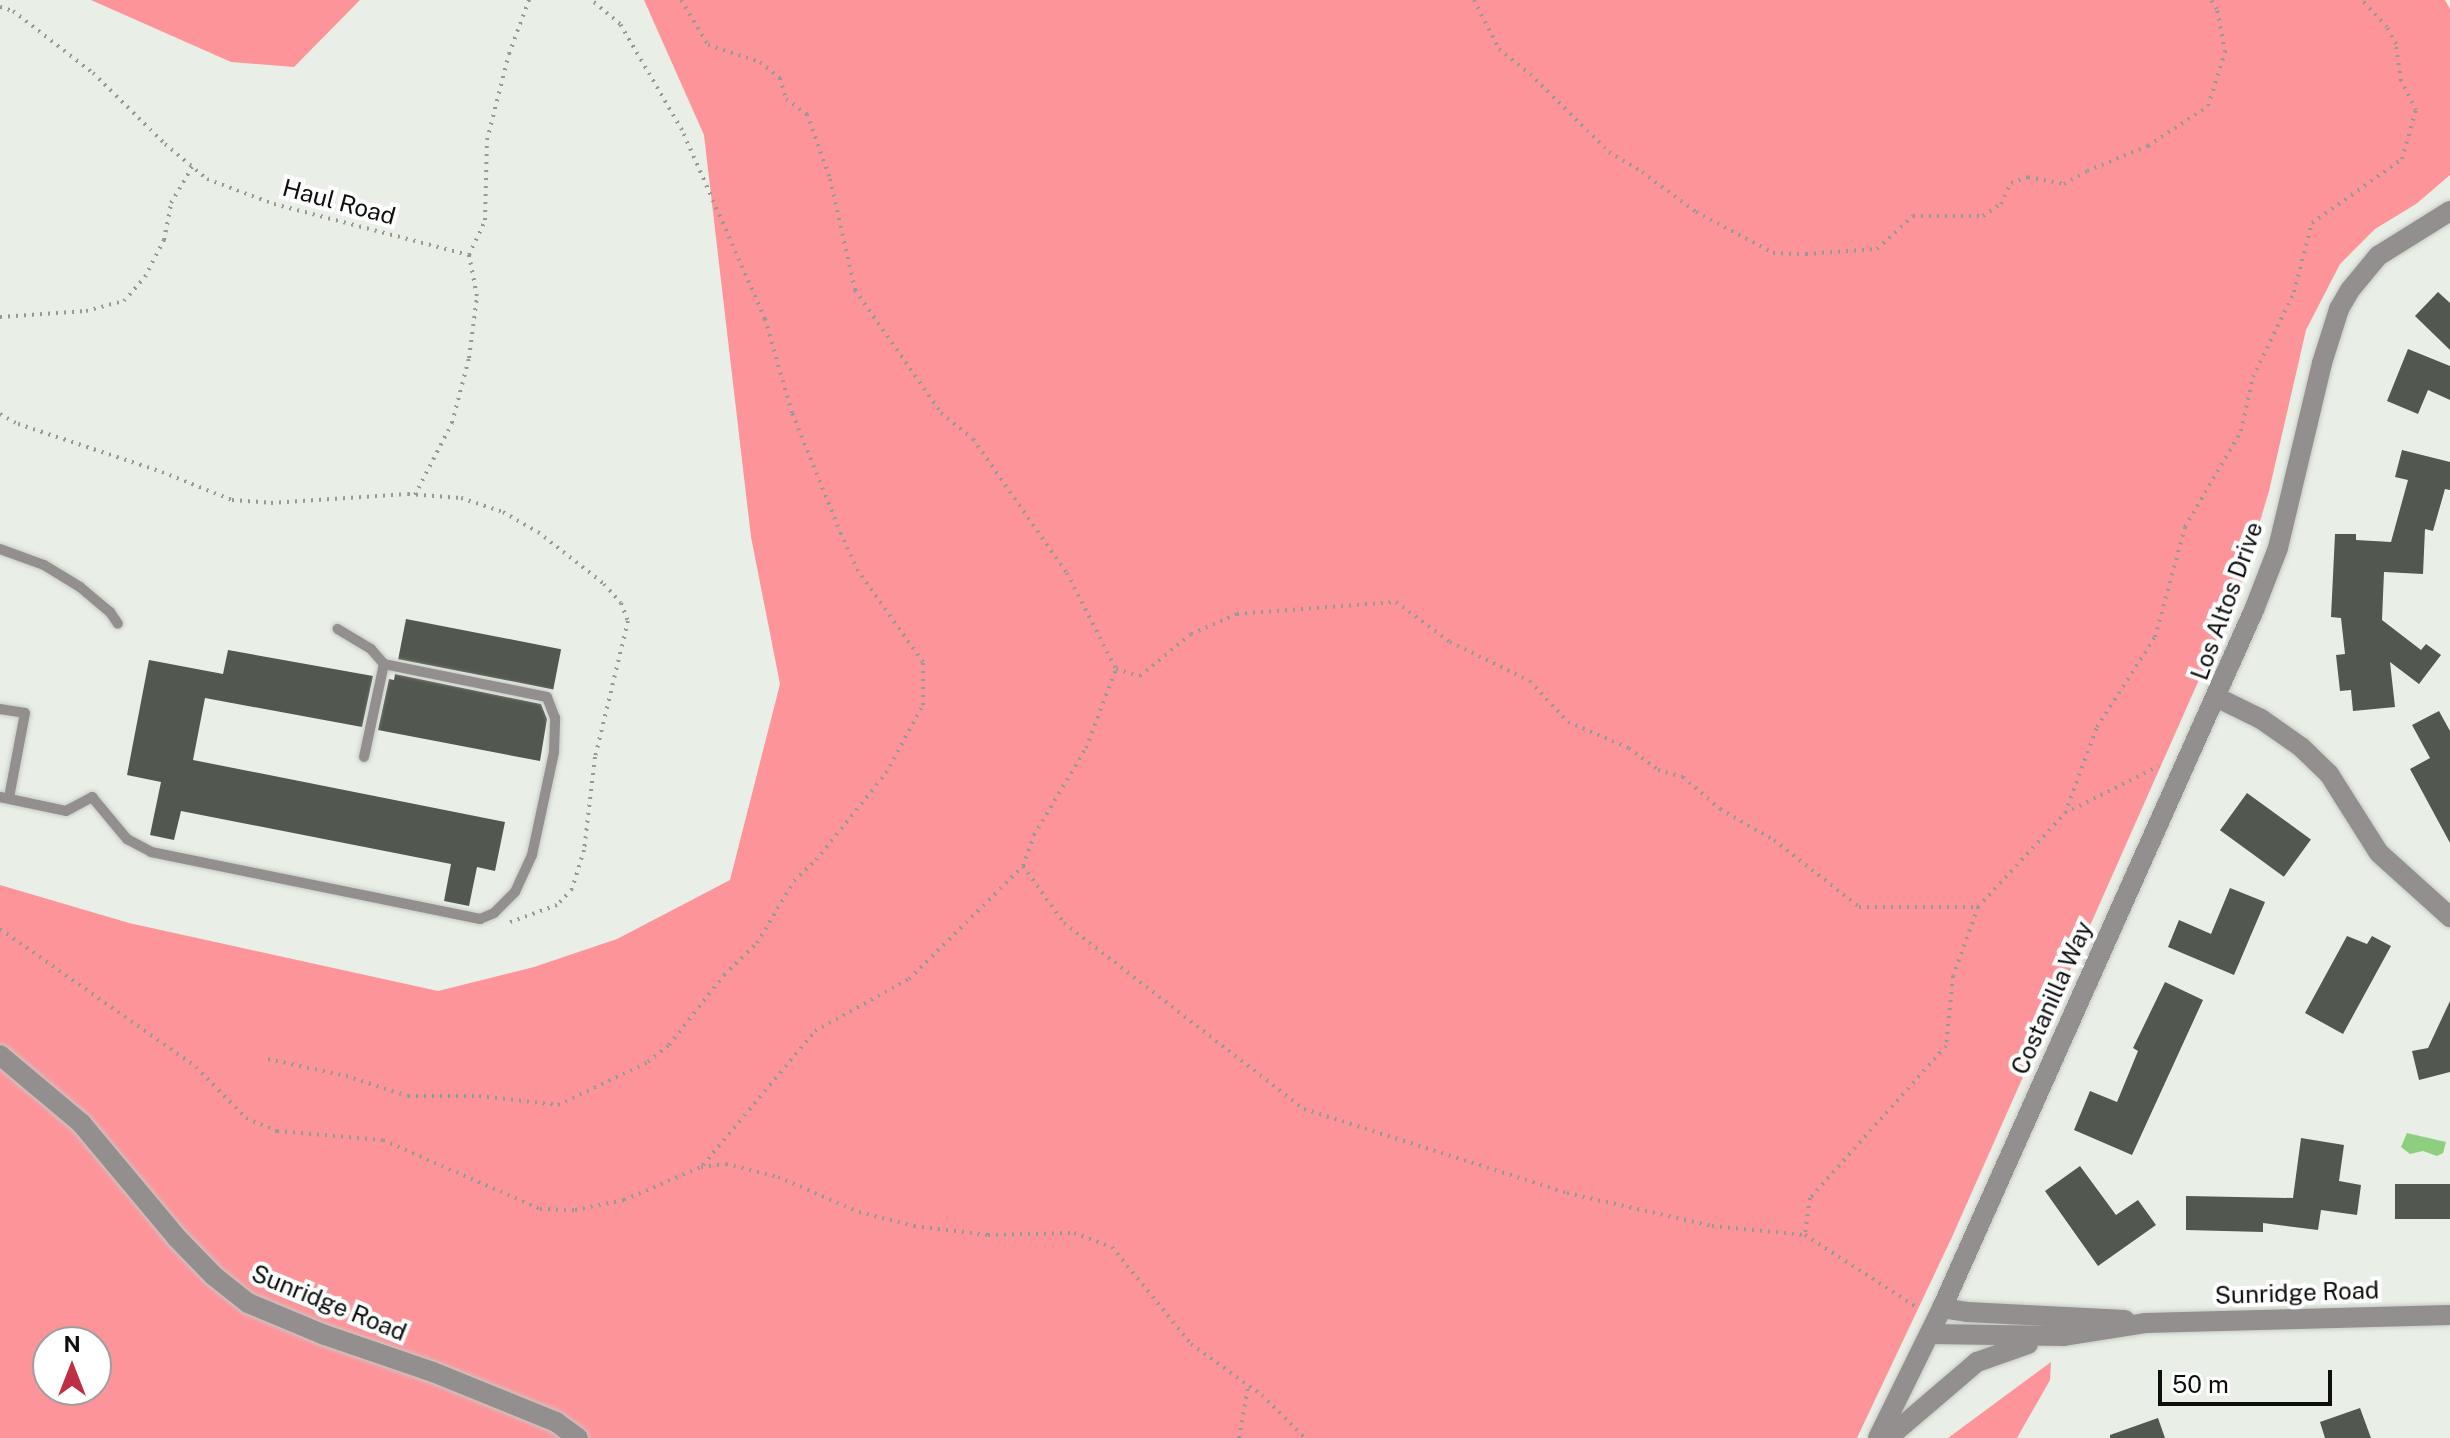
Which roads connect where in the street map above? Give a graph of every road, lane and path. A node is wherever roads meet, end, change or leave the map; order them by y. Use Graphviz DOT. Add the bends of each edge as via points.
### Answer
graph roads {
  1 [pos="529,0"];
  2 [pos="591,0"];
  3 [pos="681,0"];
  4 [pos="1474,0"];
  5 [pos="2211,0"];
  6 [pos="2362,0"];
  7 [pos="0,7"];
  8 [pos="192,166"];
  9 [pos="2450,211"];
  10 [pos="469,255"];
  11 [pos="0,317"];
  12 [pos="0,414"];
  13 [pos="415,495"];
  14 [pos="0,549"];
  15 [pos="118,624"];
  16 [pos="338,629"];
  17 [pos="384,664"];
  18 [pos="1116,669"];
  19 [pos="2216,697"];
  20 [pos="0,709"];
  21 [pos="2192,750"];
  22 [pos="364,757"];
  23 [pos="5,798"];
  24 [pos="2065,813"];
  25 [pos="1023,866"];
  26 [pos="1978,907"];
  27 [pos="2450,917"];
  28 [pos="480,919"];
  29 [pos="0,929"];
  30 [pos="0,1055"];
  31 [pos="268,1059"];
  32 [pos="701,1167"];
  33 [pos="1805,1235"];
  34 [pos="2450,1315"];
  35 [pos="1936,1321"];
  36 [pos="2145,1323"];
  37 [pos="2064,1336"];
  38 [pos="1248,1387"];
  39 [pos="578,1438"];
  40 [pos="1239,1438"];
  41 [pos="1305,1438"];
  42 [pos="1878,1438"];
  43 [pos="1888,1438"];
  1 -- 10 [label="path" via="487,140 485,220"];
  2 -- 31 [label="path" via="620,24 682,130 765,319 792,413 841,534 858,571 923,662 923,705 886,773 794,881 757,943 724,975 669,1045 648,1062 558,1105 479,1096 408,1096"];
  3 -- 18 [label="path" via="708,45 760,62 780,78 786,99 807,114 830,179 855,290 941,413 973,439 1059,561"];
  4 -- 5 [label="path" via="1499,49 1609,152 1696,212 1773,253 1806,254 1877,249 1913,216 1983,216 2001,204 2011,183 2028,177 2064,184 2148,146 2208,106 2225,52"];
  6 -- 24 [label="path" via="2396,44 2401,81 2416,110 2402,159 2312,223 2294,292 2253,377 2241,431 2185,527 2155,637 2097,727"];
  7 -- 8 [label="path, Haul Road" via="13,11 93,73"];
  8 -- 10 [label="path, Haul Road" via="207,179 274,204"];
  8 -- 11 [label="path" via="171,203 158,252 124,301 86,311"];
  9 -- 19 [label="street, Los Altos Drive" via="2378,256 2339,309 2278,548"];
  10 -- 13 [label="path" via="477,296 469,358 452,423"];
  12 -- 13 [label="path" via="232,500 271,503"];
  13 -- 28 [label="path" via="461,498 503,512 538,532 604,584 628,621 595,757 584,850 572,889 557,905 526,917 486,929"];
  14 -- 15 [label="lane" via="44,565 80,587"];
  16 -- 17 [label="lane" via="371,649"];
  17 -- 22 [label="lane"];
  17 -- 28 [label="lane" via="547,697 555,718 554,752 532,855 515,892"];
  18 -- 25 [label="path" via="1086,748 1034,835"];
  18 -- 26 [label="path" via="1140,676 1191,634 1237,614 1396,602 1450,642 1530,681 1568,722 1629,748 1658,770 1683,777 1859,907"];
  19 -- 21 [label="street, Costanilla Way"];
  19 -- 27 [label="street, Los Altos Drive" via="2301,747 2329,774 2379,853"];
  20 -- 23 [label="lane" via="25,713"];
  21 -- 24 [label="path"];
  21 -- 35 [label="street, Costanilla Way"];
  23 -- 28 [label="lane" via="66,811 92,797 127,839 151,852"];
  24 -- 26 [label="path"];
  25 -- 32 [label="path" via="909,979 815,1031"];
  25 -- 33 [label="path" via="1064,923 1304,1109 1567,1193 1712,1226"];
  26 -- 33 [label="path" via="1953,976 1946,1046 1810,1198"];
  29 -- 32 [label="path" via="196,1067 246,1118 277,1131 383,1140 540,1209 575,1210 624,1200"];
  30 -- 39 [label="street, Sunridge Road" via="81,1123 177,1238 248,1303 488,1394 556,1422"];
  32 -- 38 [label="path" via="726,1164 778,1177 859,1212 914,1226 988,1235 1074,1233 1112,1247 1191,1344"];
  33 -- 35 [label="path"];
  34 -- 36 [label="street, Sunridge Road"];
  35 -- 36 [label="street, Sunridge Road" via="1967,1312 2099,1316"];
  35 -- 37 [label="street, Sunridge Road"];
  35 -- 42 [label="street"];
  36 -- 37 [label="street, Sunridge Road"];
  37 -- 43 [label="street" via="2009,1348 1977,1362"];
  38 -- 40 [label="path"];
  38 -- 41 [label="path"];
}
